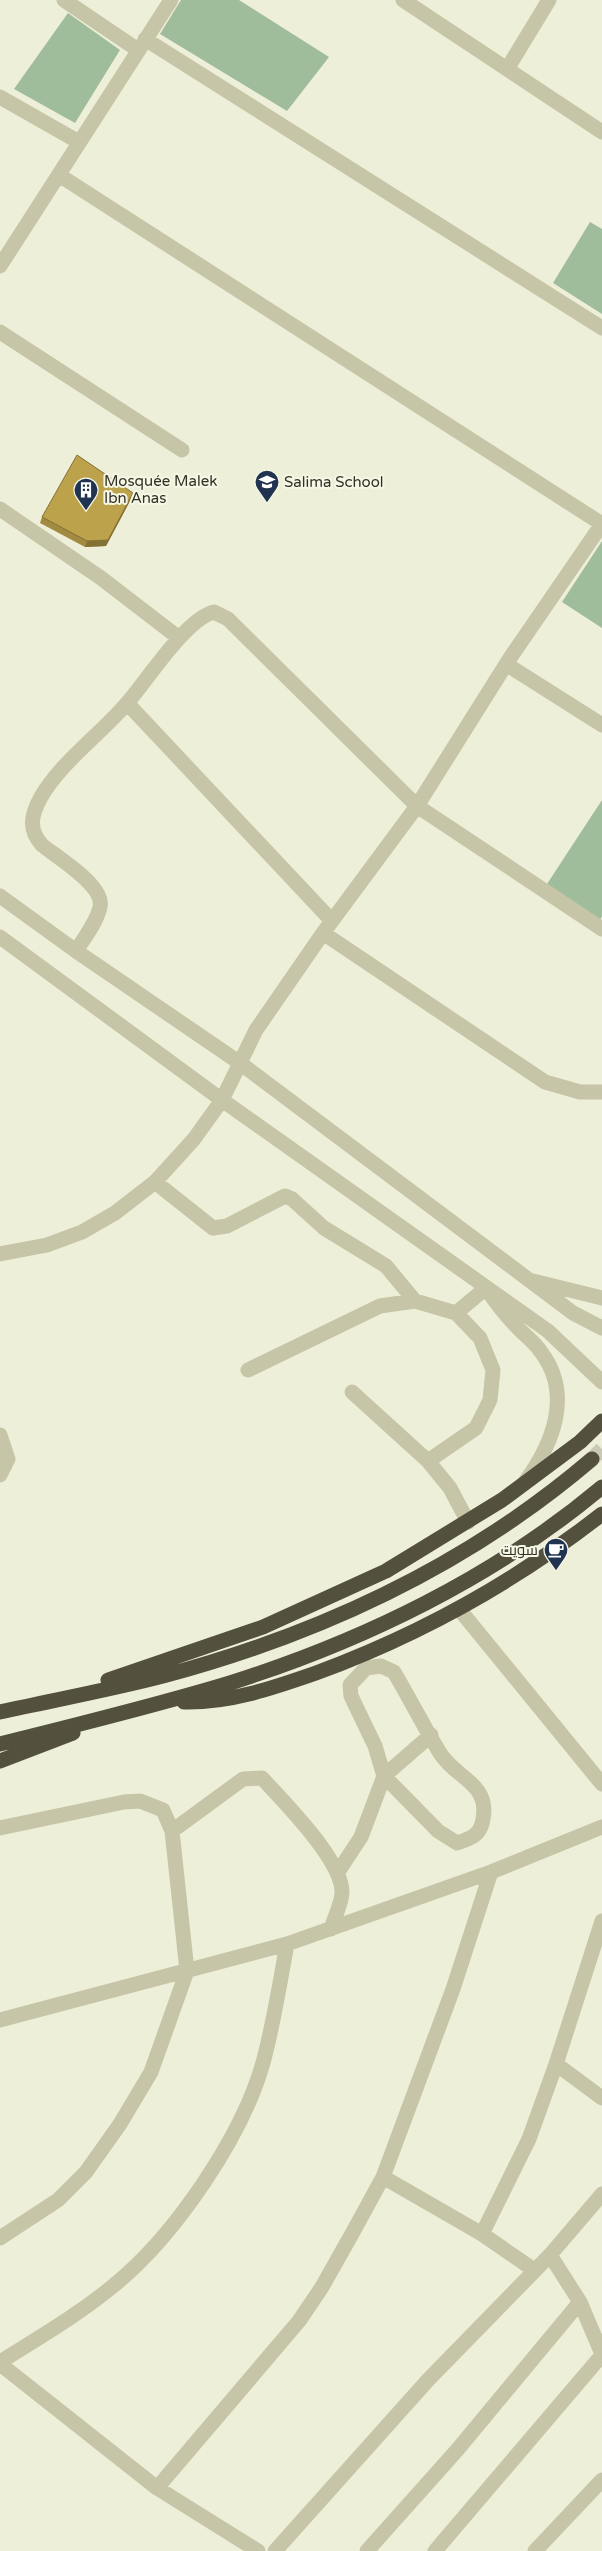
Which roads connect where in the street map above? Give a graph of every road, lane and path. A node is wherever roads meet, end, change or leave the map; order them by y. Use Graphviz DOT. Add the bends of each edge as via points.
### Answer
graph roads {
  1 [pos="64,0"];
  2 [pos="171,0"];
  3 [pos="403,0"];
  4 [pos="550,0"];
  5 [pos="141,45"];
  6 [pos="507,69"];
  7 [pos="0,97"];
  8 [pos="602,132"];
  9 [pos="79,142"];
  10 [pos="59,175"];
  11 [pos="0,266"];
  12 [pos="602,328"];
  13 [pos="0,332"];
  14 [pos="182,450"];
  15 [pos="0,509"];
  16 [pos="179,638"];
  17 [pos="506,664"];
  18 [pos="127,703"];
  19 [pos="602,725"];
  20 [pos="417,806"];
  21 [pos="0,896"];
  22 [pos="327,927"];
  23 [pos="602,929"];
  24 [pos="0,937"];
  25 [pos="76,951"];
  26 [pos="240,1063"];
  27 [pos="602,1092"];
  28 [pos="222,1100"];
  29 [pos="155,1182"];
  30 [pos="0,1254"];
  31 [pos="530,1281"];
  32 [pos="486,1288"];
  33 [pos="602,1298"];
  34 [pos="415,1301"];
  35 [pos="456,1312"];
  36 [pos="602,1328"];
  37 [pos="248,1370"];
  38 [pos="602,1382"];
  39 [pos="352,1392"];
  40 [pos="602,1421"];
  41 [pos="0,1435"];
  42 [pos="592,1458"];
  43 [pos="428,1461"];
  44 [pos="0,1475"];
  45 [pos="521,1487"];
  46 [pos="602,1487"];
  47 [pos="602,1514"];
  48 [pos="468,1522"];
  49 [pos="459,1609"];
  50 [pos="75,1695"];
  51 [pos="167,1701"];
  52 [pos="0,1712"];
  53 [pos="109,1715"];
  54 [pos="431,1735"];
  55 [pos="0,1744"];
  56 [pos="0,1761"];
  57 [pos="384,1776"];
  58 [pos="602,1784"];
  59 [pos="602,1827"];
  60 [pos="0,1828"];
  61 [pos="172,1831"];
  62 [pos="338,1872"];
  63 [pos="491,1872"];
  64 [pos="602,1921"];
  65 [pos="331,1929"];
  66 [pos="287,1944"];
  67 [pos="597,1955"];
  68 [pos="187,1971"];
  69 [pos="0,2020"];
  70 [pos="556,2064"];
  71 [pos="602,2098"];
  72 [pos="383,2177"];
  73 [pos="602,2194"];
  74 [pos="482,2234"];
  75 [pos="0,2238"];
  76 [pos="550,2255"];
  77 [pos="534,2270"];
  78 [pos="580,2302"];
  79 [pos="602,2354"];
  80 [pos="0,2363"];
  81 [pos="602,2480"];
  82 [pos="157,2488"];
  83 [pos="258,2551"];
  84 [pos="275,2551"];
  85 [pos="367,2551"];
  86 [pos="435,2551"];
  87 [pos="535,2551"];
  1 -- 5 [label="street"];
  2 -- 5 [label="street"];
  3 -- 6 [label="street"];
  4 -- 6 [label="street"];
  5 -- 9 [label="street"];
  5 -- 12 [label="street"];
  6 -- 8 [label="street"];
  7 -- 9 [label="street"];
  9 -- 10 [label="street"];
  10 -- 11 [label="street"];
  10 -- 17 [label="street" via="602,524"];
  13 -- 14 [label="street"];
  15 -- 16 [label="street" via="101,578"];
  16 -- 18 [label="street"];
  16 -- 20 [label="street" via="206,614 222,614"];
  17 -- 19 [label="street"];
  17 -- 20 [label="street"];
  18 -- 22 [label="street"];
  18 -- 25 [label="street" via="51,781 34,814 32,829 35,837 95,887 101,899 100,909"];
  20 -- 22 [label="street"];
  20 -- 23 [label="street"];
  21 -- 25 [label="street"];
  22 -- 26 [label="street" via="256,1030"];
  22 -- 27 [label="street" via="545,1082 580,1092"];
  24 -- 28 [label="street"];
  25 -- 26 [label="street"];
  26 -- 28 [label="street"];
  26 -- 31 [label="street"];
  28 -- 29 [label="street" via="194,1139"];
  28 -- 32 [label="street"];
  29 -- 30 [label="street" via="115,1213 82,1232 47,1245"];
  29 -- 34 [label="street" via="213,1228 226,1226 285,1196 324,1228 386,1266"];
  31 -- 33 [label="street"];
  31 -- 36 [label="street" via="574,1313"];
  32 -- 35 [label="street"];
  32 -- 38 [label="street" via="548,1331"];
  32 -- 45 [label="street" via="542,1353 557,1389 559,1403 550,1439"];
  34 -- 35 [label="street"];
  34 -- 37 [label="street" via="380,1306"];
  35 -- 43 [label="street" via="480,1338 493,1370 490,1400 476,1428"];
  39 -- 43 [label="street"];
  40 -- 45 [label="highway"];
  41 -- 44 [label="street" via="8,1459"];
  42 -- 50 [label="highway" via="521,1514 435,1569 384,1596 332,1619 223,1658 162,1676"];
  43 -- 48 [label="street" via="450,1488"];
  45 -- 48 [label="highway"];
  46 -- 51 [label="highway" via="508,1555 396,1617 273,1667"];
  47 -- 49 [label="highway" via="532,1565"];
  48 -- 50 [label="highway" via="386,1571 263,1627 141,1668"];
  49 -- 51 [label="highway" via="383,1646 282,1685 213,1701"];
  49 -- 58 [label="street"];
  50 -- 52 [label="highway"];
  51 -- 53 [label="highway"];
  53 -- 55 [label="highway"];
  53 -- 56 [label="highway" via="50,1743"];
  54 -- 57 [label="street"];
  54 -- 57 [label="street" via="394,1672 381,1666 366,1668 355,1676 350,1685 351,1696 375,1746"];
  54 -- 57 [label="street" via="440,1754 477,1789 486,1806 482,1829 472,1838 457,1843 438,1831"];
  57 -- 62 [label="street" via="361,1837"];
  59 -- 63 [label="street"];
  60 -- 61 [label="street" via="140,1801 163,1810"];
  61 -- 62 [label="street" via="243,1779 262,1778 299,1819"];
  61 -- 68 [label="street"];
  62 -- 65 [label="street" via="342,1893"];
  63 -- 65 [label="street"];
  63 -- 72 [label="street" via="454,1989"];
  64 -- 67 [label="street"];
  65 -- 66 [label="street"];
  66 -- 68 [label="street"];
  66 -- 80 [label="street" via="264,2060 230,2138 200,2188 163,2238 113,2287"];
  67 -- 70 [label="street"];
  68 -- 69 [label="street"];
  68 -- 75 [label="street" via="151,2072 120,2124 86,2172 58,2200"];
  70 -- 71 [label="street"];
  70 -- 74 [label="street" via="529,2138"];
  72 -- 74 [label="street"];
  72 -- 82 [label="street" via="299,2322"];
  73 -- 76 [label="street"];
  74 -- 77 [label="street"];
  76 -- 77 [label="street"];
  76 -- 78 [label="street"];
  77 -- 84 [label="street" via="428,2380"];
  78 -- 79 [label="street"];
  78 -- 85 [label="street" via="458,2449"];
  79 -- 86 [label="street"];
  80 -- 82 [label="street"];
  81 -- 87 [label="street"];
  82 -- 83 [label="street"];
}
